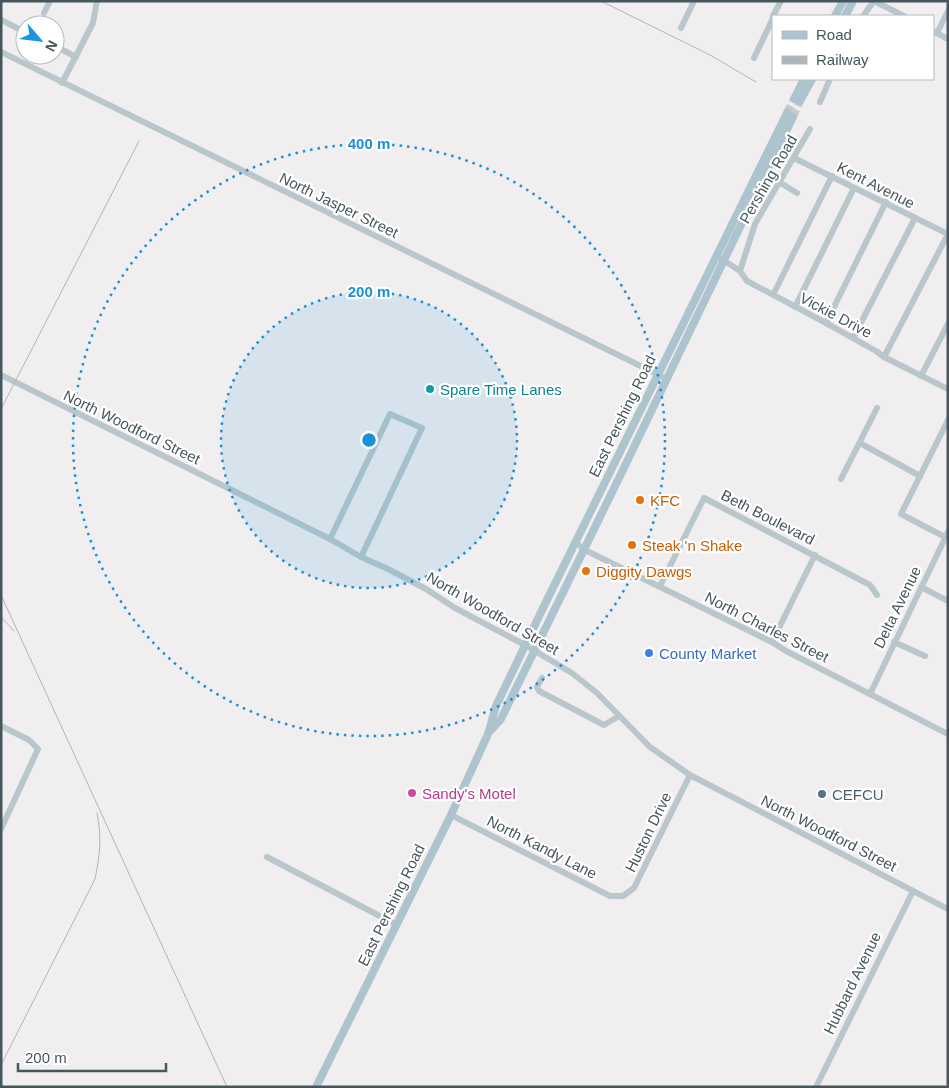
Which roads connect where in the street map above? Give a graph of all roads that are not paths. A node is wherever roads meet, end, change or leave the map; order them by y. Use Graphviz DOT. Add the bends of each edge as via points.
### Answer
graph roads {
  1 [pos="50,1"];
  2 [pos="97,1"];
  3 [pos="694,1"];
  4 [pos="780,1"];
  5 [pos="843,1"];
  6 [pos="853,1"];
  7 [pos="874,1"];
  8 [pos="948,11"];
  9 [pos="44,13"];
  10 [pos="774,15"];
  11 [pos="836,15"];
  12 [pos="846,15"];
  13 [pos="864,15"];
  14 [pos="902,15"];
  15 [pos="772,19"];
  16 [pos="1,20"];
  17 [pos="15,27"];
  18 [pos="681,28"];
  19 [pos="935,32"];
  20 [pos="948,39"];
  21 [pos="65,51"];
  22 [pos="1,52"];
  23 [pos="76,57"];
  24 [pos="754,58"];
  25 [pos="804,80"];
  26 [pos="811,80"];
  27 [pos="830,80"];
  28 [pos="62,82"];
  29 [pos="820,102"];
  30 [pos="810,129"];
  31 [pos="794,158"];
  32 [pos="832,176"];
  33 [pos="779,182"];
  34 [pos="854,188"];
  35 [pos="797,193"];
  36 [pos="886,202"];
  37 [pos="914,218"];
  38 [pos="948,234"];
  39 [pos="717,256"];
  40 [pos="724,261"];
  41 [pos="740,271"];
  42 [pos="773,295"];
  43 [pos="795,307"];
  44 [pos="826,323"];
  45 [pos="948,324"];
  46 [pos="853,338"];
  47 [pos="884,357"];
  48 [pos="1,375"];
  49 [pos="658,375"];
  50 [pos="921,376"];
  51 [pos="667,379"];
  52 [pos="948,389"];
  53 [pos="878,408"];
  54 [pos="948,420"];
  55 [pos="860,444"];
  56 [pos="920,476"];
  57 [pos="841,479"];
  58 [pos="946,535"];
  59 [pos="330,539"];
  60 [pos="575,541"];
  61 [pos="583,549"];
  62 [pos="815,555"];
  63 [pos="361,557"];
  64 [pos="660,586"];
  65 [pos="921,587"];
  66 [pos="877,596"];
  67 [pos="948,601"];
  68 [pos="772,642"];
  69 [pos="894,642"];
  70 [pos="525,645"];
  71 [pos="534,650"];
  72 [pos="925,656"];
  73 [pos="542,678"];
  74 [pos="870,694"];
  75 [pos="619,716"];
  76 [pos="1,726"];
  77 [pos="488,734"];
  78 [pos="948,734"];
  79 [pos="690,775"];
  80 [pos="451,815"];
  81 [pos="1,829"];
  82 [pos="267,857"];
  83 [pos="912,891"];
  84 [pos="623,896"];
  85 [pos="948,909"];
  86 [pos="397,925"];
  87 [pos="316,1087"];
  88 [pos="816,1087"];
  1 -- 9 [label="street"];
  2 -- 23 [label="street" via="93,23"];
  3 -- 18 [label="street"];
  4 -- 10 [label="street"];
  5 -- 11 [label="main road"];
  6 -- 12 [label="main road"];
  7 -- 13 [label="street"];
  7 -- 14 [label="street"];
  8 -- 19 [label="street"];
  15 -- 24 [label="street"];
  16 -- 17 [label="street"];
  19 -- 20 [label="street"];
  21 -- 23 [label="street"];
  22 -- 28 [label="street, North Jasper Street"];
  23 -- 28 [label="street"];
  25 -- 26 [label="main road" via="797,100"];
  27 -- 29 [label="street"];
  28 -- 49 [label="street, North Jasper Street"];
  30 -- 31 [label="street, Pershing Road"];
  31 -- 32 [label="street, Kent Avenue"];
  31 -- 33 [label="street, Pershing Road"];
  32 -- 34 [label="street, Kent Avenue"];
  32 -- 42 [label="street"];
  33 -- 35 [label="street"];
  33 -- 41 [label="street, Pershing Road" via="755,224"];
  34 -- 36 [label="street, Kent Avenue"];
  34 -- 43 [label="street"];
  36 -- 37 [label="street, Kent Avenue"];
  36 -- 44 [label="street"];
  37 -- 38 [label="street, Kent Avenue"];
  37 -- 46 [label="street"];
  38 -- 47 [label="street"];
  39 -- 40 [label="street, Vickie Drive"];
  39 -- 40 [label="main road, East Pershing Road" via="790,115"];
  39 -- 49 [label="main road, East Pershing Road"];
  40 -- 41 [label="street, Vickie Drive"];
  40 -- 51 [label="main road, East Pershing Road"];
  41 -- 42 [label="street, Vickie Drive" via="747,281"];
  42 -- 43 [label="street, Vickie Drive"];
  43 -- 44 [label="street, Vickie Drive"];
  44 -- 46 [label="street, Vickie Drive"];
  45 -- 50 [label="street"];
  46 -- 47 [label="street, Vickie Drive"];
  47 -- 50 [label="street, Vickie Drive"];
  48 -- 59 [label="street, North Woodford Street"];
  49 -- 51 [label="street, North Jasper Street"];
  49 -- 60 [label="main road, East Pershing Road"];
  50 -- 52 [label="street, Vickie Drive"];
  51 -- 61 [label="main road, East Pershing Road"];
  53 -- 55 [label="street"];
  54 -- 56 [label="street"];
  55 -- 56 [label="street"];
  55 -- 57 [label="street"];
  56 -- 58 [label="street" via="901,514"];
  58 -- 65 [label="street, Delta Avenue"];
  59 -- 63 [label="street, North Woodford Street"];
  59 -- 63 [label="street" via="390,414 422,428"];
  60 -- 61 [label="street, North Charles Street"];
  60 -- 70 [label="main road, East Pershing Road"];
  61 -- 64 [label="street, North Charles Street"];
  61 -- 71 [label="main road, East Pershing Road"];
  62 -- 64 [label="street, Beth Boulevard" via="704,498"];
  62 -- 66 [label="street, Beth Boulevard" via="870,585"];
  62 -- 68 [label="street"];
  63 -- 70 [label="street, North Woodford Street" via="426,589"];
  64 -- 68 [label="street, North Charles Street"];
  65 -- 67 [label="street"];
  65 -- 69 [label="street, Delta Avenue"];
  68 -- 74 [label="street, North Charles Street"];
  69 -- 72 [label="street"];
  69 -- 74 [label="street, Delta Avenue"];
  70 -- 71 [label="street, North Woodford Street"];
  70 -- 77 [label="main road, East Pershing Road" via="496,706"];
  71 -- 75 [label="street, North Woodford Street" via="572,673"];
  71 -- 77 [label="main road, East Pershing Road" via="500,719"];
  73 -- 75 [label="street" via="537,687 539,691 604,725"];
  74 -- 78 [label="street, North Charles Street"];
  75 -- 79 [label="street, North Woodford Street" via="650,746"];
  76 -- 81 [label="street" via="29,740 38,749"];
  77 -- 80 [label="main road, East Pershing Road"];
  79 -- 83 [label="street, North Woodford Street"];
  79 -- 84 [label="street, Huston Drive" via="634,888"];
  80 -- 84 [label="street, North Kandy Lane" via="610,896"];
  80 -- 86 [label="main road, East Pershing Road"];
  82 -- 86 [label="street"];
  83 -- 85 [label="street, North Woodford Street"];
  83 -- 88 [label="street, Hubbard Avenue"];
  86 -- 87 [label="main road, East Pershing Road"];
}
